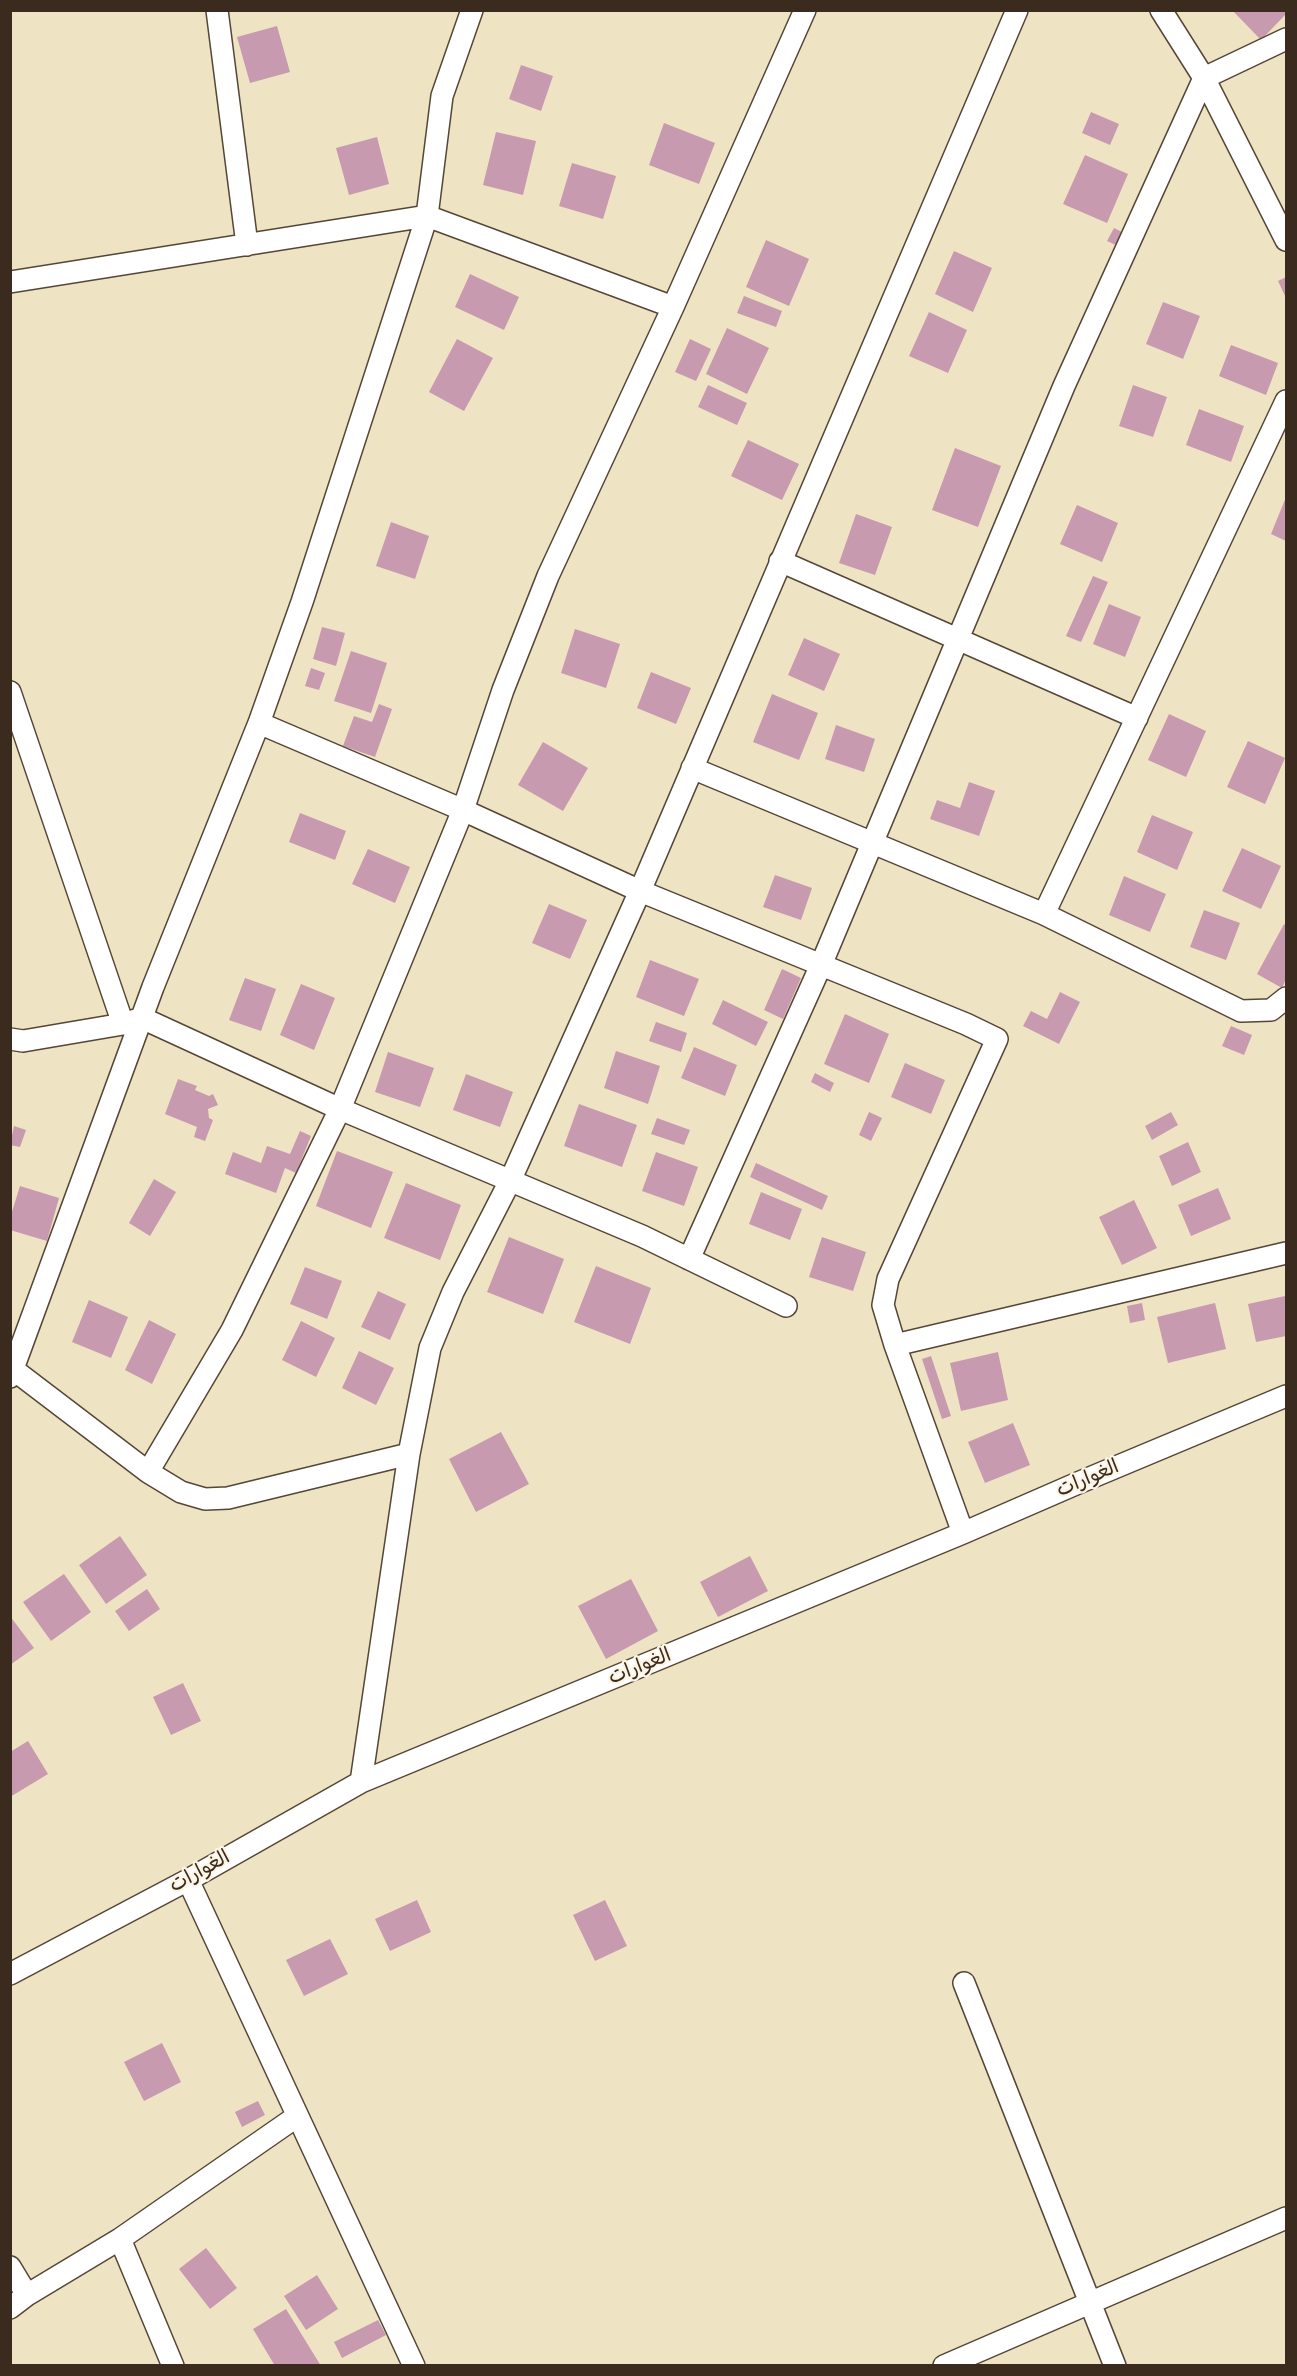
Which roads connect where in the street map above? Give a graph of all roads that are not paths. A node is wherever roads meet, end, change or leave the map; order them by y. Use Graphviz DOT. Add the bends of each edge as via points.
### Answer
graph roads {
  1 [pos="217,10"];
  2 [pos="472,10"];
  3 [pos="805,10"];
  4 [pos="1017,10"];
  5 [pos="1161,10"];
  6 [pos="1287,39"];
  7 [pos="1204,78"];
  8 [pos="427,216"];
  9 [pos="1287,240"];
  10 [pos="247,244"];
  11 [pos="10,282"];
  12 [pos="673,307"];
  13 [pos="1287,401"];
  14 [pos="780,561"];
  15 [pos="958,638"];
  16 [pos="10,692"];
  17 [pos="1137,718"];
  18 [pos="259,723"];
  19 [pos="692,768"];
  20 [pos="463,810"];
  21 [pos="872,844"];
  22 [pos="640,891"];
  23 [pos="1044,914"];
  24 [pos="821,965"];
  25 [pos="1287,998"];
  26 [pos="132,1021"];
  27 [pos="10,1039"];
  28 [pos="340,1109"];
  29 [pos="510,1181"];
  30 [pos="1287,1253"];
  31 [pos="690,1259"];
  32 [pos="786,1306"];
  33 [pos="895,1345"];
  34 [pos="12,1373"];
  35 [pos="1287,1396"];
  36 [pos="409,1454"];
  37 [pos="148,1472"];
  38 [pos="963,1533"];
  39 [pos="361,1782"];
  40 [pos="188,1880"];
  41 [pos="10,1974"];
  42 [pos="964,1983"];
  43 [pos="296,2117"];
  44 [pos="1287,2218"];
  45 [pos="120,2239"];
  46 [pos="10,2267"];
  47 [pos="19,2301"];
  48 [pos="1091,2302"];
  49 [pos="173,2366"];
  50 [pos="414,2366"];
  51 [pos="944,2366"];
  52 [pos="1115,2366"];
  1 -- 10 [label="street"];
  2 -- 8 [label="street" via="441,96"];
  3 -- 12 [label="street"];
  4 -- 14 [label="street"];
  5 -- 7 [label="street"];
  6 -- 7 [label="street"];
  7 -- 9 [label="street"];
  7 -- 15 [label="street" via="1064,386"];
  8 -- 10 [label="street"];
  8 -- 12 [label="street"];
  8 -- 18 [label="street" via="306,591"];
  10 -- 11 [label="street"];
  12 -- 20 [label="street" via="548,576 503,690"];
  13 -- 17 [label="street"];
  14 -- 15 [label="street"];
  14 -- 19 [label="street"];
  15 -- 17 [label="street"];
  15 -- 21 [label="street"];
  16 -- 26 [label="street"];
  17 -- 23 [label="street"];
  18 -- 20 [label="street"];
  18 -- 26 [label="street"];
  19 -- 21 [label="street"];
  19 -- 22 [label="street"];
  20 -- 22 [label="street"];
  20 -- 28 [label="street"];
  21 -- 23 [label="street"];
  21 -- 24 [label="street"];
  22 -- 24 [label="street"];
  22 -- 29 [label="street"];
  23 -- 25 [label="street" via="1241,1011 1271,1010"];
  24 -- 31 [label="street"];
  24 -- 33 [label="street" via="997,1040 888,1279 884,1305"];
  26 -- 27 [label="street" via="23,1041"];
  26 -- 28 [label="street"];
  26 -- 34 [label="street"];
  28 -- 29 [label="street"];
  28 -- 37 [label="street" via="232,1330"];
  29 -- 31 [label="street"];
  29 -- 36 [label="street" via="453,1292 430,1348"];
  30 -- 33 [label="street"];
  31 -- 32 [label="street"];
  33 -- 38 [label="street"];
  34 -- 37 [label="street"];
  35 -- 38 [label="street, الغوارات"];
  36 -- 37 [label="street" via="228,1498 205,1499 181,1492"];
  36 -- 39 [label="street"];
  38 -- 39 [label="street, الغوارات"];
  39 -- 40 [label="street, الغوارات"];
  40 -- 41 [label="street, الغوارات"];
  40 -- 43 [label="street"];
  42 -- 48 [label="street"];
  43 -- 45 [label="street"];
  43 -- 50 [label="street"];
  44 -- 48 [label="street"];
  45 -- 47 [label="street"];
  45 -- 49 [label="street"];
  46 -- 47 [label="street"];
  48 -- 51 [label="street"];
  48 -- 52 [label="street"];
}
